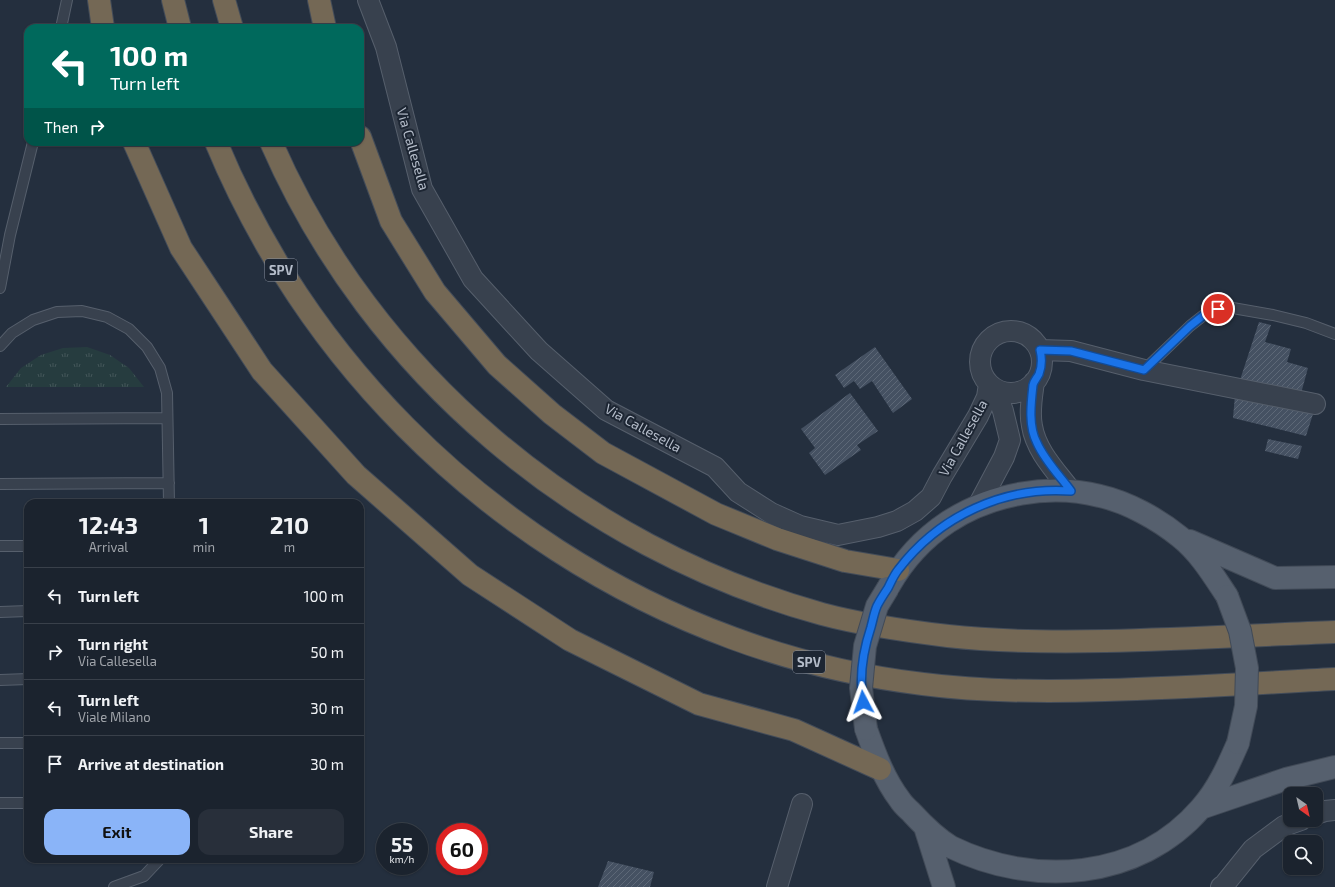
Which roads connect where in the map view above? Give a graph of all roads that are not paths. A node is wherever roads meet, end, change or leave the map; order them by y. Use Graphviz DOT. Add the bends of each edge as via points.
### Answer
graph roads {
  1 [pos="67,0"];
  2 [pos="99,0"];
  3 [pos="173,0"];
  4 [pos="224,0"];
  5 [pos="319,0"];
  6 [pos="368,0"];
  7 [pos="62,24"];
  8 [pos="103,24"];
  9 [pos="179,24"];
  10 [pos="231,24"];
  11 [pos="324,24"];
  12 [pos="32,146"];
  13 [pos="136,146"];
  14 [pos="218,146"];
  15 [pos="273,146"];
  16 [pos="363,146"];
  17 [pos="0,288"];
  18 [pos="1335,334"];
  19 [pos="0,346"];
  20 [pos="1040,350"];
  21 [pos="1144,370"];
  22 [pos="1034,382"];
  23 [pos="992,386"];
  24 [pos="1315,404"];
  25 [pos="167,418"];
  26 [pos="0,419"];
  27 [pos="169,483"];
  28 [pos="0,484"];
  29 [pos="1071,491"];
  30 [pos="169,499"];
  31 [pos="978,506"];
  32 [pos="1180,537"];
  33 [pos="0,546"];
  34 [pos="24,546"];
  35 [pos="1335,577"];
  36 [pos="893,579"];
  37 [pos="0,612"];
  38 [pos="24,612"];
  39 [pos="1335,632"];
  40 [pos="1335,679"];
  41 [pos="0,680"];
  42 [pos="24,680"];
  43 [pos="0,743"];
  44 [pos="24,743"];
  45 [pos="1335,767"];
  46 [pos="880,769"];
  47 [pos="0,803"];
  48 [pos="24,803"];
  49 [pos="802,804"];
  50 [pos="1201,808"];
  51 [pos="1335,810"];
  52 [pos="1323,812"];
  53 [pos="925,827"];
  54 [pos="1283,827"];
  55 [pos="156,863"];
  56 [pos="1064,881"];
  57 [pos="114,887"];
  58 [pos="777,887"];
  59 [pos="944,887"];
  60 [pos="1220,887"];
  1 -- 7 [label="lane"];
  2 -- 8 [label="highway"];
  3 -- 9 [label="highway"];
  4 -- 10 [label="highway"];
  5 -- 11 [label="highway"];
  6 -- 23 [label="street, Via Callesella" via="386,47 422,189 473,279 539,352 606,410 715,467 738,492 772,513 800,526 838,535 897,521 916,511 932,497"];
  12 -- 17 [label="lane"];
  13 -- 46 [label="highway" via="181,248 262,370 356,475 470,575 570,640 699,704 794,730"];
  14 -- 40 [label="highway, SPV" via="284,276 339,353 406,429 452,472 521,527 571,560 665,611 742,642 810,662 888,680 951,687 1056,691"];
  15 -- 39 [label="highway" via="304,209 344,274 386,331 429,379 480,429 537,475 587,510 676,560 754,592 823,614 856,622 948,636 1063,641 1156,640"];
  16 -- 36 [label="highway" via="391,221 435,292 497,365 552,414 603,453 716,514 777,539"];
  18 -- 21 [label="lane" via="1273,314 1227,307 1209,311"];
  19 -- 25 [label="lane" via="12,333 33,320 57,312 82,311 107,317 129,329 147,347 160,368 167,393"];
  20 -- 21 [label="street" via="1071,351"];
  20 -- 22 [label="street" via="1041,367"];
  20 -- 23 [label="street" via="1026,334 1016,331 996,334 982,349 980,359 980,370"];
  21 -- 24 [label="street"];
  22 -- 23 [label="street" via="1025,389 1015,392 1005,392"];
  22 -- 29 [label="street" via="1031,410 1036,443"];
  23 -- 31 [label="street" via="1003,411 1010,440 1004,457"];
  25 -- 26 [label="lane"];
  25 -- 27 [label="lane"];
  27 -- 28 [label="lane"];
  27 -- 30 [label="lane"];
  29 -- 31 [label="main road" via="1018,494"];
  29 -- 32 [label="main road" via="1100,496 1143,512"];
  31 -- 36 [label="main road" via="948,522 921,544"];
  32 -- 35 [label="main road" via="1274,578"];
  32 -- 50 [label="main road, bridge" via="1207,564 1227,596 1240,631 1247,668 1246,706 1238,743 1223,777"];
  33 -- 34 [label="lane"];
  36 -- 46 [label="main road, bridge" via="877,606 864,646 861,688 866,729"];
  37 -- 38 [label="lane"];
  41 -- 42 [label="lane"];
  43 -- 44 [label="lane"];
  45 -- 50 [label="main road"];
  46 -- 53 [label="main road" via="900,800"];
  47 -- 48 [label="lane"];
  49 -- 58 [label="street"];
  50 -- 56 [label="main road" via="1174,834 1143,854 1109,868"];
  51 -- 52 [label="street"];
  53 -- 56 [label="main road" via="950,847 979,861 1009,871"];
  53 -- 59 [label="main road"];
  54 -- 60 [label="street" via="1253,849"];
  55 -- 57 [label="lane" via="144,876"];
}
